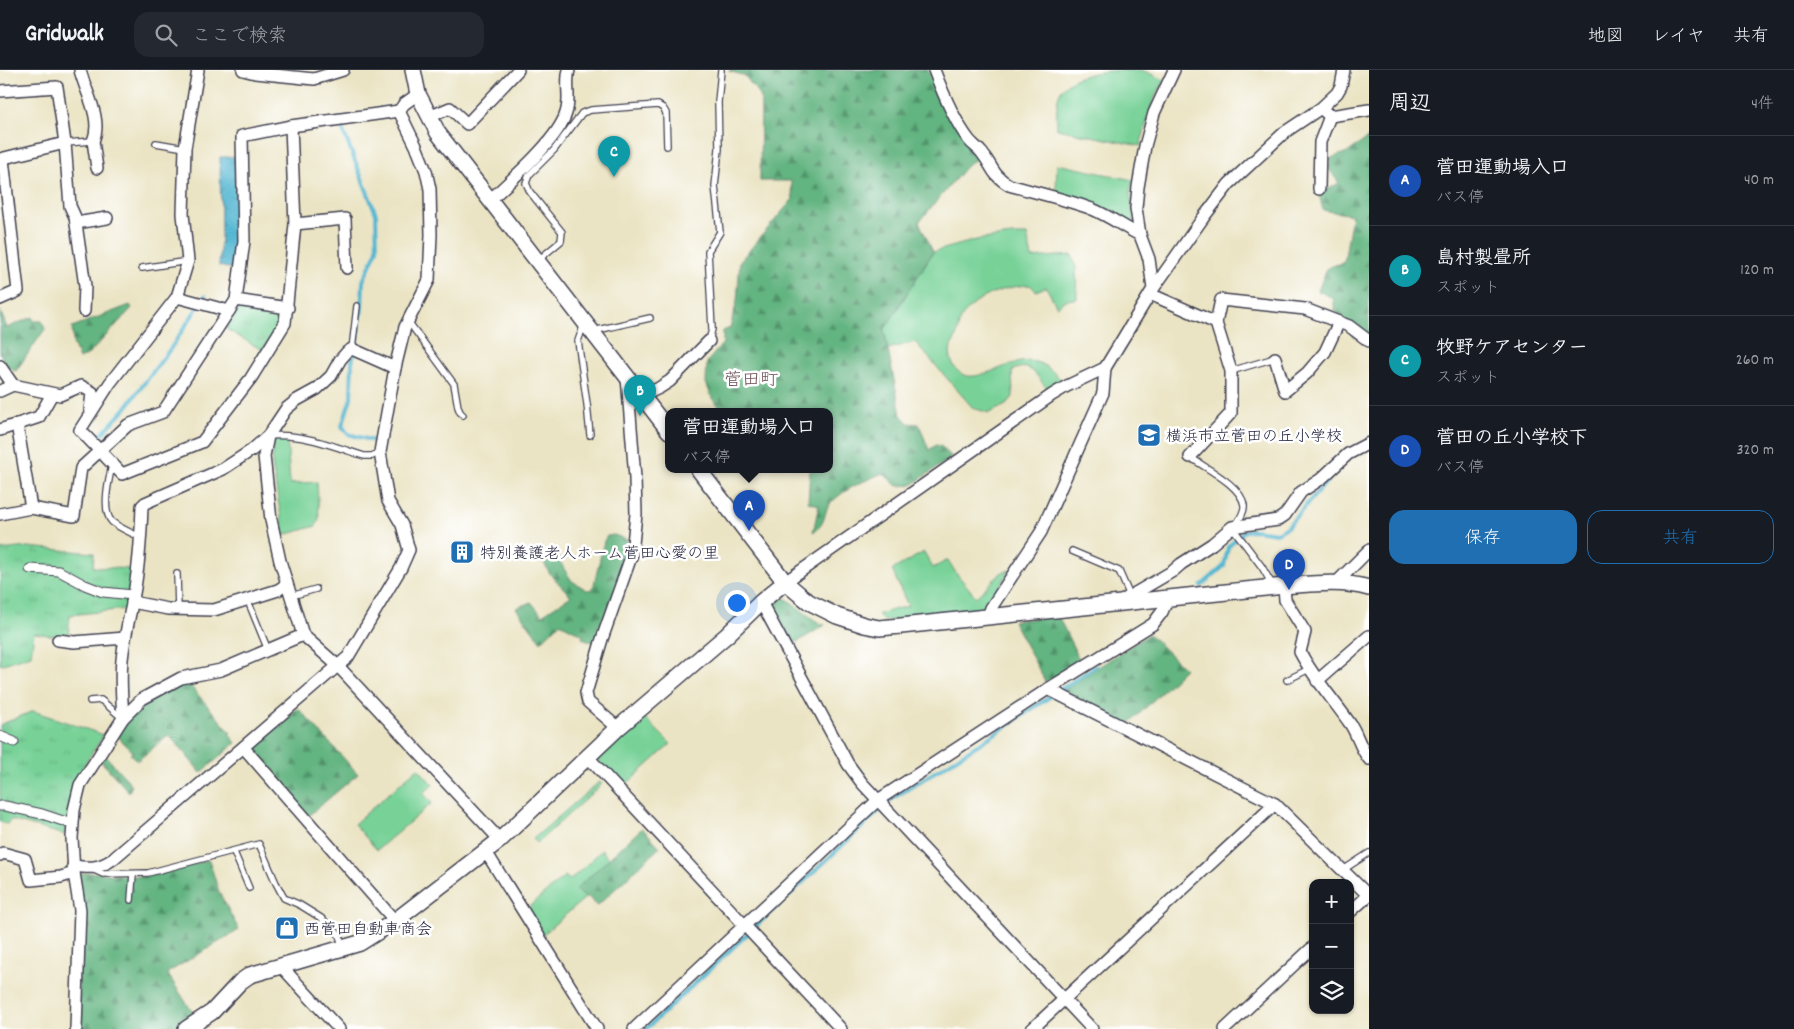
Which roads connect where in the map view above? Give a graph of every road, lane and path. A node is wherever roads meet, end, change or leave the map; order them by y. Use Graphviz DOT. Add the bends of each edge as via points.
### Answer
graph roads {
  1 [pos="80,70"];
  2 [pos="243,70"];
  3 [pos="342,70"];
  4 [pos="413,70"];
  5 [pos="518,70"];
  6 [pos="568,70"];
  7 [pos="721,70"];
  8 [pos="934,70"];
  9 [pos="1174,70"];
  10 [pos="1344,70"];
  11 [pos="195,71"];
  12 [pos="0,92"];
  13 [pos="418,94"];
  14 [pos="1369,110"];
  15 [pos="399,111"];
  16 [pos="1326,112"];
  17 [pos="429,118"];
  18 [pos="291,126"];
  19 [pos="93,141"];
  20 [pos="64,143"];
  21 [pos="156,143"];
  22 [pos="667,146"];
  23 [pos="185,148"];
  24 [pos="2,159"];
  25 [pos="97,168"];
  26 [pos="1319,189"];
  27 [pos="490,200"];
  28 [pos="107,218"];
  29 [pos="76,223"];
  30 [pos="295,224"];
  31 [pos="1140,235"];
  32 [pos="188,261"];
  33 [pos="537,261"];
  34 [pos="142,268"];
  35 [pos="347,268"];
  36 [pos="1151,292"];
  37 [pos="177,296"];
  38 [pos="0,299"];
  39 [pos="236,300"];
  40 [pos="357,306"];
  41 [pos="288,308"];
  42 [pos="84,311"];
  43 [pos="229,311"];
  44 [pos="650,318"];
  45 [pos="408,321"];
  46 [pos="1339,322"];
  47 [pos="1216,323"];
  48 [pos="588,327"];
  49 [pos="709,340"];
  50 [pos="1369,341"];
  51 [pos="352,349"];
  52 [pos="1275,358"];
  53 [pos="0,366"];
  54 [pos="395,368"];
  55 [pos="1105,368"];
  56 [pos="1231,371"];
  57 [pos="627,377"];
  58 [pos="13,385"];
  59 [pos="0,391"];
  60 [pos="52,394"];
  61 [pos="642,396"];
  62 [pos="463,415"];
  63 [pos="88,418"];
  64 [pos="17,424"];
  65 [pos="665,426"];
  66 [pos="0,430"];
  67 [pos="590,435"];
  68 [pos="268,436"];
  69 [pos="1369,443"];
  70 [pos="100,451"];
  71 [pos="380,452"];
  72 [pos="1190,457"];
  73 [pos="112,463"];
  74 [pos="701,473"];
  75 [pos="31,508"];
  76 [pos="0,514"];
  77 [pos="1234,528"];
  78 [pos="140,537"];
  79 [pos="1369,550"];
  80 [pos="1072,552"];
  81 [pos="30,569"];
  82 [pos="177,574"];
  83 [pos="785,582"];
  84 [pos="1336,583"];
  85 [pos="287,584"];
  86 [pos="1279,587"];
  87 [pos="1369,588"];
  88 [pos="316,589"];
  89 [pos="291,596"];
  90 [pos="1130,596"];
  91 [pos="1168,598"];
  92 [pos="133,599"];
  93 [pos="761,602"];
  94 [pos="1116,604"];
  95 [pos="250,606"];
  96 [pos="178,610"];
  97 [pos="988,617"];
  98 [pos="302,635"];
  99 [pos="1369,636"];
  100 [pos="124,638"];
  101 [pos="58,640"];
  102 [pos="268,651"];
  103 [pos="338,666"];
  104 [pos="1308,669"];
  105 [pos="1286,680"];
  106 [pos="1317,681"];
  107 [pos="1048,689"];
  108 [pos="90,701"];
  109 [pos="122,718"];
  110 [pos="618,728"];
  111 [pos="0,736"];
  112 [pos="14,742"];
  113 [pos="244,748"];
  114 [pos="1367,752"];
  115 [pos="587,756"];
  116 [pos="878,800"];
  117 [pos="1275,804"];
  118 [pos="0,806"];
  119 [pos="72,824"];
  120 [pos="500,840"];
  121 [pos="234,852"];
  122 [pos="486,852"];
  123 [pos="1369,853"];
  124 [pos="0,855"];
  125 [pos="74,869"];
  126 [pos="92,869"];
  127 [pos="1343,870"];
  128 [pos="133,874"];
  129 [pos="249,888"];
  130 [pos="1369,895"];
  131 [pos="131,900"];
  132 [pos="1354,908"];
  133 [pos="395,921"];
  134 [pos="745,927"];
  135 [pos="344,949"];
  136 [pos="1309,951"];
  137 [pos="281,966"];
  138 [pos="1064,999"];
  139 [pos="76,1029"];
  140 [pos="186,1029"];
  141 [pos="340,1029"];
  142 [pos="597,1029"];
  143 [pos="634,1029"];
  144 [pos="841,1029"];
  145 [pos="1032,1029"];
  146 [pos="1092,1029"];
  147 [pos="1225,1029"];
  1 -- 19 [label="street" via="95,120"];
  2 -- 3 [label="street" via="314,79"];
  4 -- 13 [label="street"];
  5 -- 17 [label="street" via="467,124 450,108"];
  6 -- 27 [label="street" via="567,112 561,123 545,146"];
  7 -- 49 [label="lane" via="715,186 720,232 708,251 712,329"];
  8 -- 31 [label="street" via="968,139 1002,181 1070,201 1109,217"];
  9 -- 31 [label="street" via="1154,113 1145,146 1136,208"];
  10 -- 16 [label="street" via="1341,86"];
  11 -- 23 [label="street"];
  12 -- 20 [label="street" via="57,87"];
  13 -- 15 [label="street"];
  13 -- 17 [label="street"];
  14 -- 16 [label="street"];
  15 -- 18 [label="street"];
  15 -- 45 [label="street" via="426,171 430,189 428,280"];
  16 -- 26 [label="street" via="1320,142"];
  16 -- 36 [label="street" via="1285,132 1229,184"];
  17 -- 27 [label="street"];
  18 -- 30 [label="street"];
  18 -- 39 [label="street" via="242,136 244,241"];
  19 -- 20 [label="lane"];
  19 -- 25 [label="street"];
  20 -- 24 [label="street"];
  20 -- 29 [label="street" via="70,206"];
  21 -- 23 [label="lane"];
  22 -- 33 [label="lane" via="666,113 658,105 582,112 554,150 529,175 526,183 562,232 561,241"];
  23 -- 32 [label="street" via="183,214"];
  24 -- 38 [label="street" via="18,291"];
  27 -- 33 [label="street"];
  28 -- 29 [label="street"];
  29 -- 42 [label="street"];
  30 -- 35 [label="street" via="345,219 342,254"];
  30 -- 41 [label="street"];
  31 -- 36 [label="street" via="1149,259"];
  32 -- 34 [label="lane"];
  32 -- 37 [label="street"];
  33 -- 48 [label="street"];
  36 -- 47 [label="street"];
  36 -- 55 [label="street"];
  37 -- 43 [label="street"];
  37 -- 63 [label="street" via="110,383"];
  39 -- 41 [label="street"];
  39 -- 43 [label="street"];
  40 -- 51 [label="lane"];
  41 -- 73 [label="street" via="285,323 251,378 202,442 122,474"];
  43 -- 70 [label="street" via="163,412 128,425"];
  44 -- 48 [label="lane"];
  45 -- 54 [label="street"];
  45 -- 62 [label="lane" via="454,384 458,407"];
  46 -- 47 [label="street" via="1305,309 1221,300"];
  46 -- 50 [label="street"];
  46 -- 52 [label="street" via="1325,352 1307,373 1284,390"];
  47 -- 56 [label="street"];
  48 -- 57 [label="street"];
  48 -- 67 [label="lane" via="578,341"];
  49 -- 61 [label="street" via="670,381"];
  51 -- 54 [label="street"];
  51 -- 68 [label="street" via="346,352 331,376 317,389 286,409"];
  52 -- 56 [label="lane"];
  53 -- 58 [label="street"];
  54 -- 71 [label="street"];
  55 -- 83 [label="street" via="1052,395"];
  55 -- 97 [label="street" via="1103,393 1041,532"];
  56 -- 72 [label="street" via="1231,413"];
  57 -- 61 [label="street"];
  57 -- 110 [label="street" via="635,478 632,554 586,694 588,702"];
  58 -- 59 [label="street"];
  58 -- 60 [label="street"];
  60 -- 63 [label="street" via="60,395 81,386 92,392"];
  60 -- 64 [label="street" via="39,417"];
  61 -- 65 [label="street"];
  63 -- 70 [label="street" via="80,430"];
  64 -- 66 [label="street"];
  64 -- 75 [label="street"];
  68 -- 71 [label="lane" via="302,437 364,456"];
  68 -- 78 [label="street" via="223,469 142,506"];
  68 -- 85 [label="street" via="264,456 271,520"];
  69 -- 77 [label="street" via="1348,454 1321,480 1301,492 1278,520"];
  70 -- 73 [label="street"];
  70 -- 75 [label="street" via="81,468 74,516"];
  71 -- 103 [label="street" via="388,501 402,525 409,550 348,657"];
  72 -- 77 [label="lane" via="1238,492 1244,506"];
  73 -- 78 [label="lane" via="107,492 108,516"];
  74 -- 83 [label="street"];
  75 -- 76 [label="street"];
  77 -- 86 [label="lane"];
  77 -- 90 [label="street" via="1173,572"];
  78 -- 92 [label="street"];
  79 -- 84 [label="street"];
  80 -- 90 [label="lane" via="1119,572"];
  81 -- 92 [label="street" via="59,571 84,585"];
  82 -- 96 [label="lane"];
  83 -- 93 [label="street"];
  83 -- 97 [label="street" via="809,602 828,612 879,628"];
  84 -- 86 [label="street"];
  84 -- 87 [label="street"];
  85 -- 89 [label="street"];
  85 -- 96 [label="street" via="278,590 214,610"];
  86 -- 91 [label="street"];
  86 -- 104 [label="street" via="1305,632 1300,652"];
  88 -- 89 [label="lane"];
  89 -- 98 [label="street"];
  90 -- 94 [label="street"];
  91 -- 94 [label="street"];
  91 -- 107 [label="street" via="1153,624"];
  92 -- 96 [label="street"];
  92 -- 100 [label="street"];
  93 -- 110 [label="street"];
  93 -- 116 [label="street" via="848,764"];
  94 -- 97 [label="street"];
  95 -- 102 [label="lane"];
  98 -- 102 [label="street"];
  98 -- 103 [label="street"];
  99 -- 106 [label="street"];
  100 -- 101 [label="street"];
  100 -- 109 [label="street"];
  102 -- 109 [label="street" via="221,670 181,678 142,698"];
  103 -- 113 [label="street"];
  103 -- 120 [label="street"];
  104 -- 105 [label="lane"];
  104 -- 106 [label="street"];
  106 -- 114 [label="street" via="1352,726"];
  107 -- 116 [label="street"];
  107 -- 117 [label="street"];
  108 -- 109 [label="lane" via="101,700"];
  109 -- 119 [label="street" via="80,786"];
  110 -- 115 [label="street"];
  111 -- 112 [label="street"];
  113 -- 126 [label="street" via="113,860"];
  113 -- 133 [label="street"];
  115 -- 120 [label="street"];
  115 -- 134 [label="street"];
  116 -- 134 [label="street"];
  116 -- 138 [label="street"];
  117 -- 127 [label="street"];
  117 -- 138 [label="street"];
  118 -- 119 [label="street"];
  119 -- 125 [label="street"];
  120 -- 122 [label="street"];
  121 -- 128 [label="lane" via="164,870"];
  121 -- 129 [label="lane"];
  121 -- 135 [label="lane" via="260,844 284,898 328,924 338,934"];
  122 -- 133 [label="street"];
  122 -- 142 [label="street"];
  123 -- 127 [label="lane"];
  124 -- 125 [label="street" via="25,859 31,880 61,878"];
  125 -- 126 [label="street"];
  125 -- 139 [label="street" via="80,910"];
  126 -- 128 [label="lane" via="104,874"];
  127 -- 130 [label="street"];
  128 -- 131 [label="lane"];
  130 -- 132 [label="street"];
  133 -- 135 [label="street"];
  134 -- 143 [label="street"];
  134 -- 144 [label="street"];
  135 -- 137 [label="street"];
  136 -- 147 [label="street"];
  137 -- 140 [label="street" via="246,977 212,1012"];
  137 -- 141 [label="street"];
  138 -- 145 [label="street"];
  138 -- 146 [label="street"];
}
